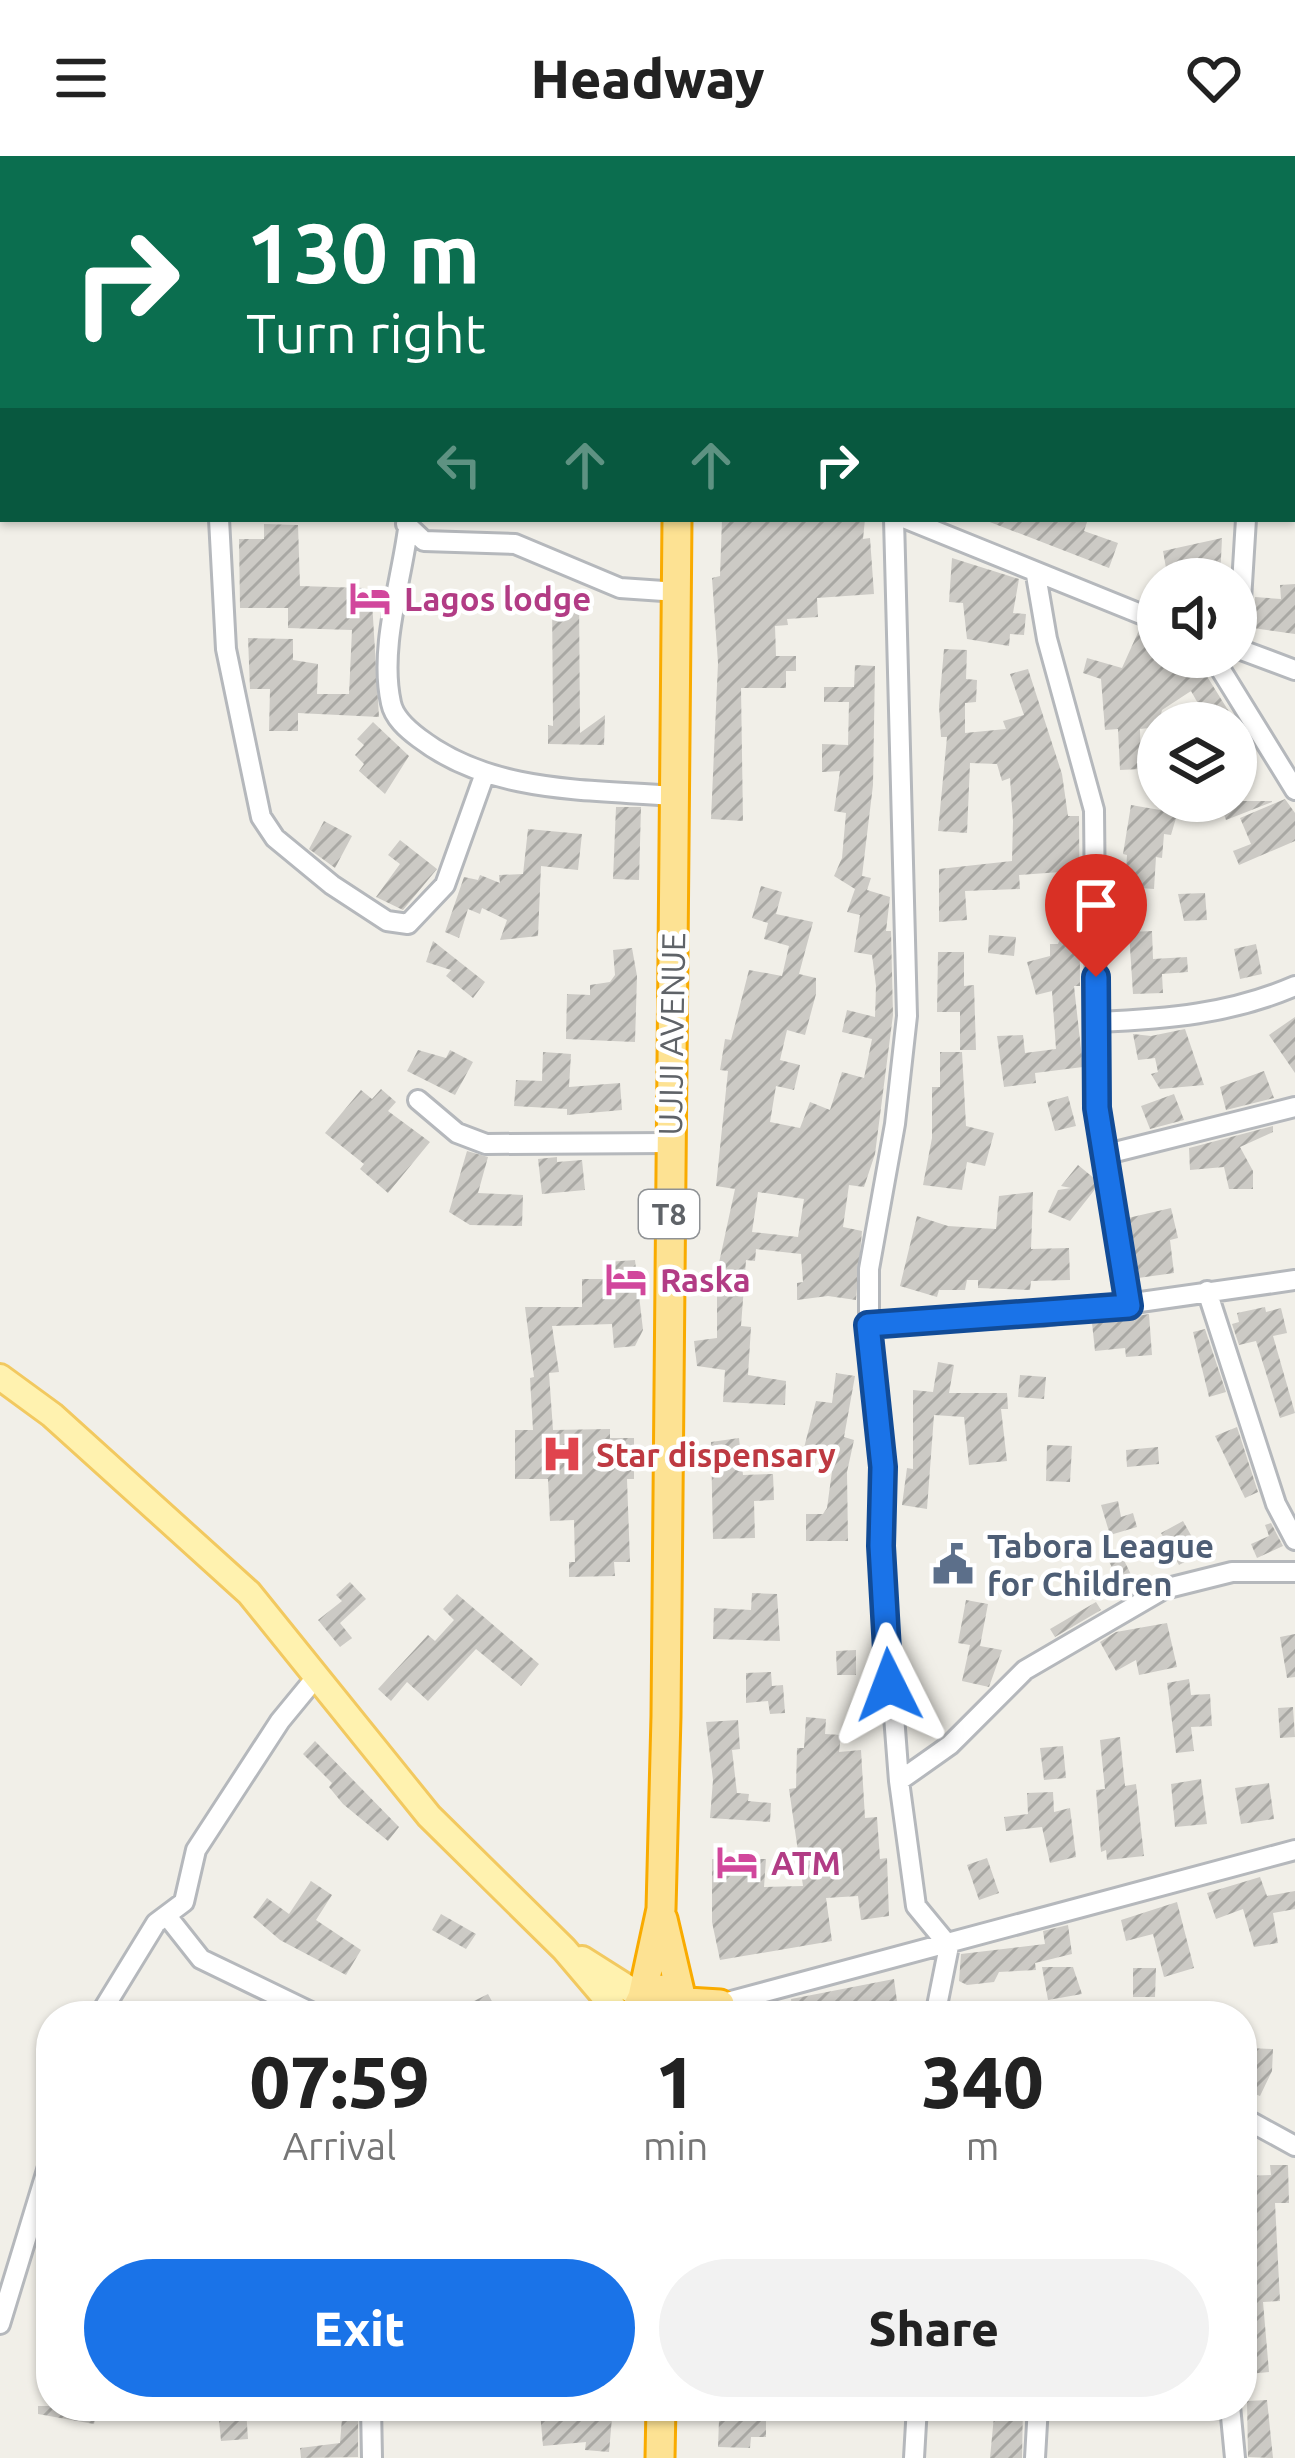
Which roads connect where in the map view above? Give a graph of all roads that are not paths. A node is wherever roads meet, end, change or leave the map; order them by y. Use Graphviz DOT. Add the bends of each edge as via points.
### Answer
graph roads {
  1 [pos="219,522"];
  2 [pos="677,522"];
  3 [pos="894,522"];
  4 [pos="913,522"];
  5 [pos="1246,522"];
  6 [pos="407,524"];
  7 [pos="1243,558"];
  8 [pos="1036,574"];
  9 [pos="678,592"];
  10 [pos="1137,613"];
  11 [pos="1257,656"];
  12 [pos="1295,670"];
  13 [pos="1226,678"];
  14 [pos="484,776"];
  15 [pos="1295,790"];
  16 [pos="674,796"];
  17 [pos="1295,986"];
  18 [pos="1097,1022"];
  19 [pos="418,1100"];
  20 [pos="1295,1107"];
  21 [pos="669,1143"];
  22 [pos="1102,1155"];
  23 [pos="1295,1280"];
  24 [pos="1207,1291"];
  25 [pos="1129,1306"];
  26 [pos="868,1325"];
  27 [pos="0,1377"];
  28 [pos="1295,1506"];
  29 [pos="1292,1534"];
  30 [pos="1295,1572"];
  31 [pos="317,1676"];
  32 [pos="899,1781"];
  33 [pos="1295,1850"];
  34 [pos="661,1910"];
  35 [pos="167,1916"];
  36 [pos="949,1946"];
  37 [pos="681,1996"];
  38 [pos="108,2001"];
  39 [pos="288,2001"];
  40 [pos="622,2001"];
  41 [pos="635,2001"];
  42 [pos="646,2001"];
  43 [pos="686,2001"];
  44 [pos="745,2001"];
  45 [pos="938,2001"];
  46 [pos="1257,2125"];
  47 [pos="1295,2146"];
  48 [pos="36,2206"];
  49 [pos="0,2324"];
  50 [pos="371,2421"];
  51 [pos="661,2421"];
  52 [pos="916,2421"];
  53 [pos="1038,2421"];
  54 [pos="1231,2421"];
  55 [pos="372,2458"];
  56 [pos="660,2458"];
  57 [pos="914,2458"];
  58 [pos="1036,2458"];
  59 [pos="1234,2458"];
  1 -- 14 [label="street" via="219,600 232,686 256,802 275,838 370,912 408,923 445,885"];
  2 -- 9 [label="highway, UJIJI AVENUE / T8"];
  3 -- 26 [label="street" via="907,1016 869,1269"];
  4 -- 8 [label="street"];
  5 -- 7 [label="street"];
  6 -- 9 [label="street" via="424,541 515,544 620,588"];
  6 -- 14 [label="street" via="393,710 449,761"];
  8 -- 10 [label="street"];
  8 -- 18 [label="street" via="1094,810"];
  9 -- 16 [label="highway, UJIJI AVENUE / T8"];
  11 -- 12 [label="street"];
  13 -- 15 [label="street"];
  14 -- 16 [label="street"];
  16 -- 21 [label="highway, UJIJI AVENUE / T8"];
  17 -- 18 [label="street" via="1212,1013"];
  18 -- 22 [label="street"];
  19 -- 21 [label="street" via="457,1133 486,1144"];
  20 -- 22 [label="street"];
  21 -- 34 [label="highway, UJIJI AVENUE / T8"];
  22 -- 25 [label="street"];
  23 -- 24 [label="street"];
  24 -- 25 [label="street"];
  24 -- 29 [label="street"];
  25 -- 26 [label="street"];
  26 -- 32 [label="street"];
  27 -- 31 [label="main road" via="152,1501 249,1593"];
  28 -- 29 [label="street"];
  30 -- 32 [label="street" via="1232,1573 1165,1589 1025,1670 950,1745"];
  31 -- 35 [label="street" via="196,1850 189,1892"];
  31 -- 40 [label="main road" via="430,1816"];
  32 -- 36 [label="street" via="916,1906"];
  33 -- 36 [label="street"];
  34 -- 37 [label="highway, T8"];
  34 -- 41 [label="highway, T8"];
  35 -- 38 [label="street"];
  35 -- 39 [label="street" via="201,1959"];
  36 -- 44 [label="street"];
  36 -- 45 [label="street"];
  37 -- 42 [label="highway" via="664,1989"];
  37 -- 43 [label="highway"];
  46 -- 47 [label="street"];
  48 -- 49 [label="street"];
  50 -- 55 [label="street"];
  51 -- 56 [label="highway"];
  52 -- 57 [label="street"];
  53 -- 58 [label="street"];
  54 -- 59 [label="street"];
}
